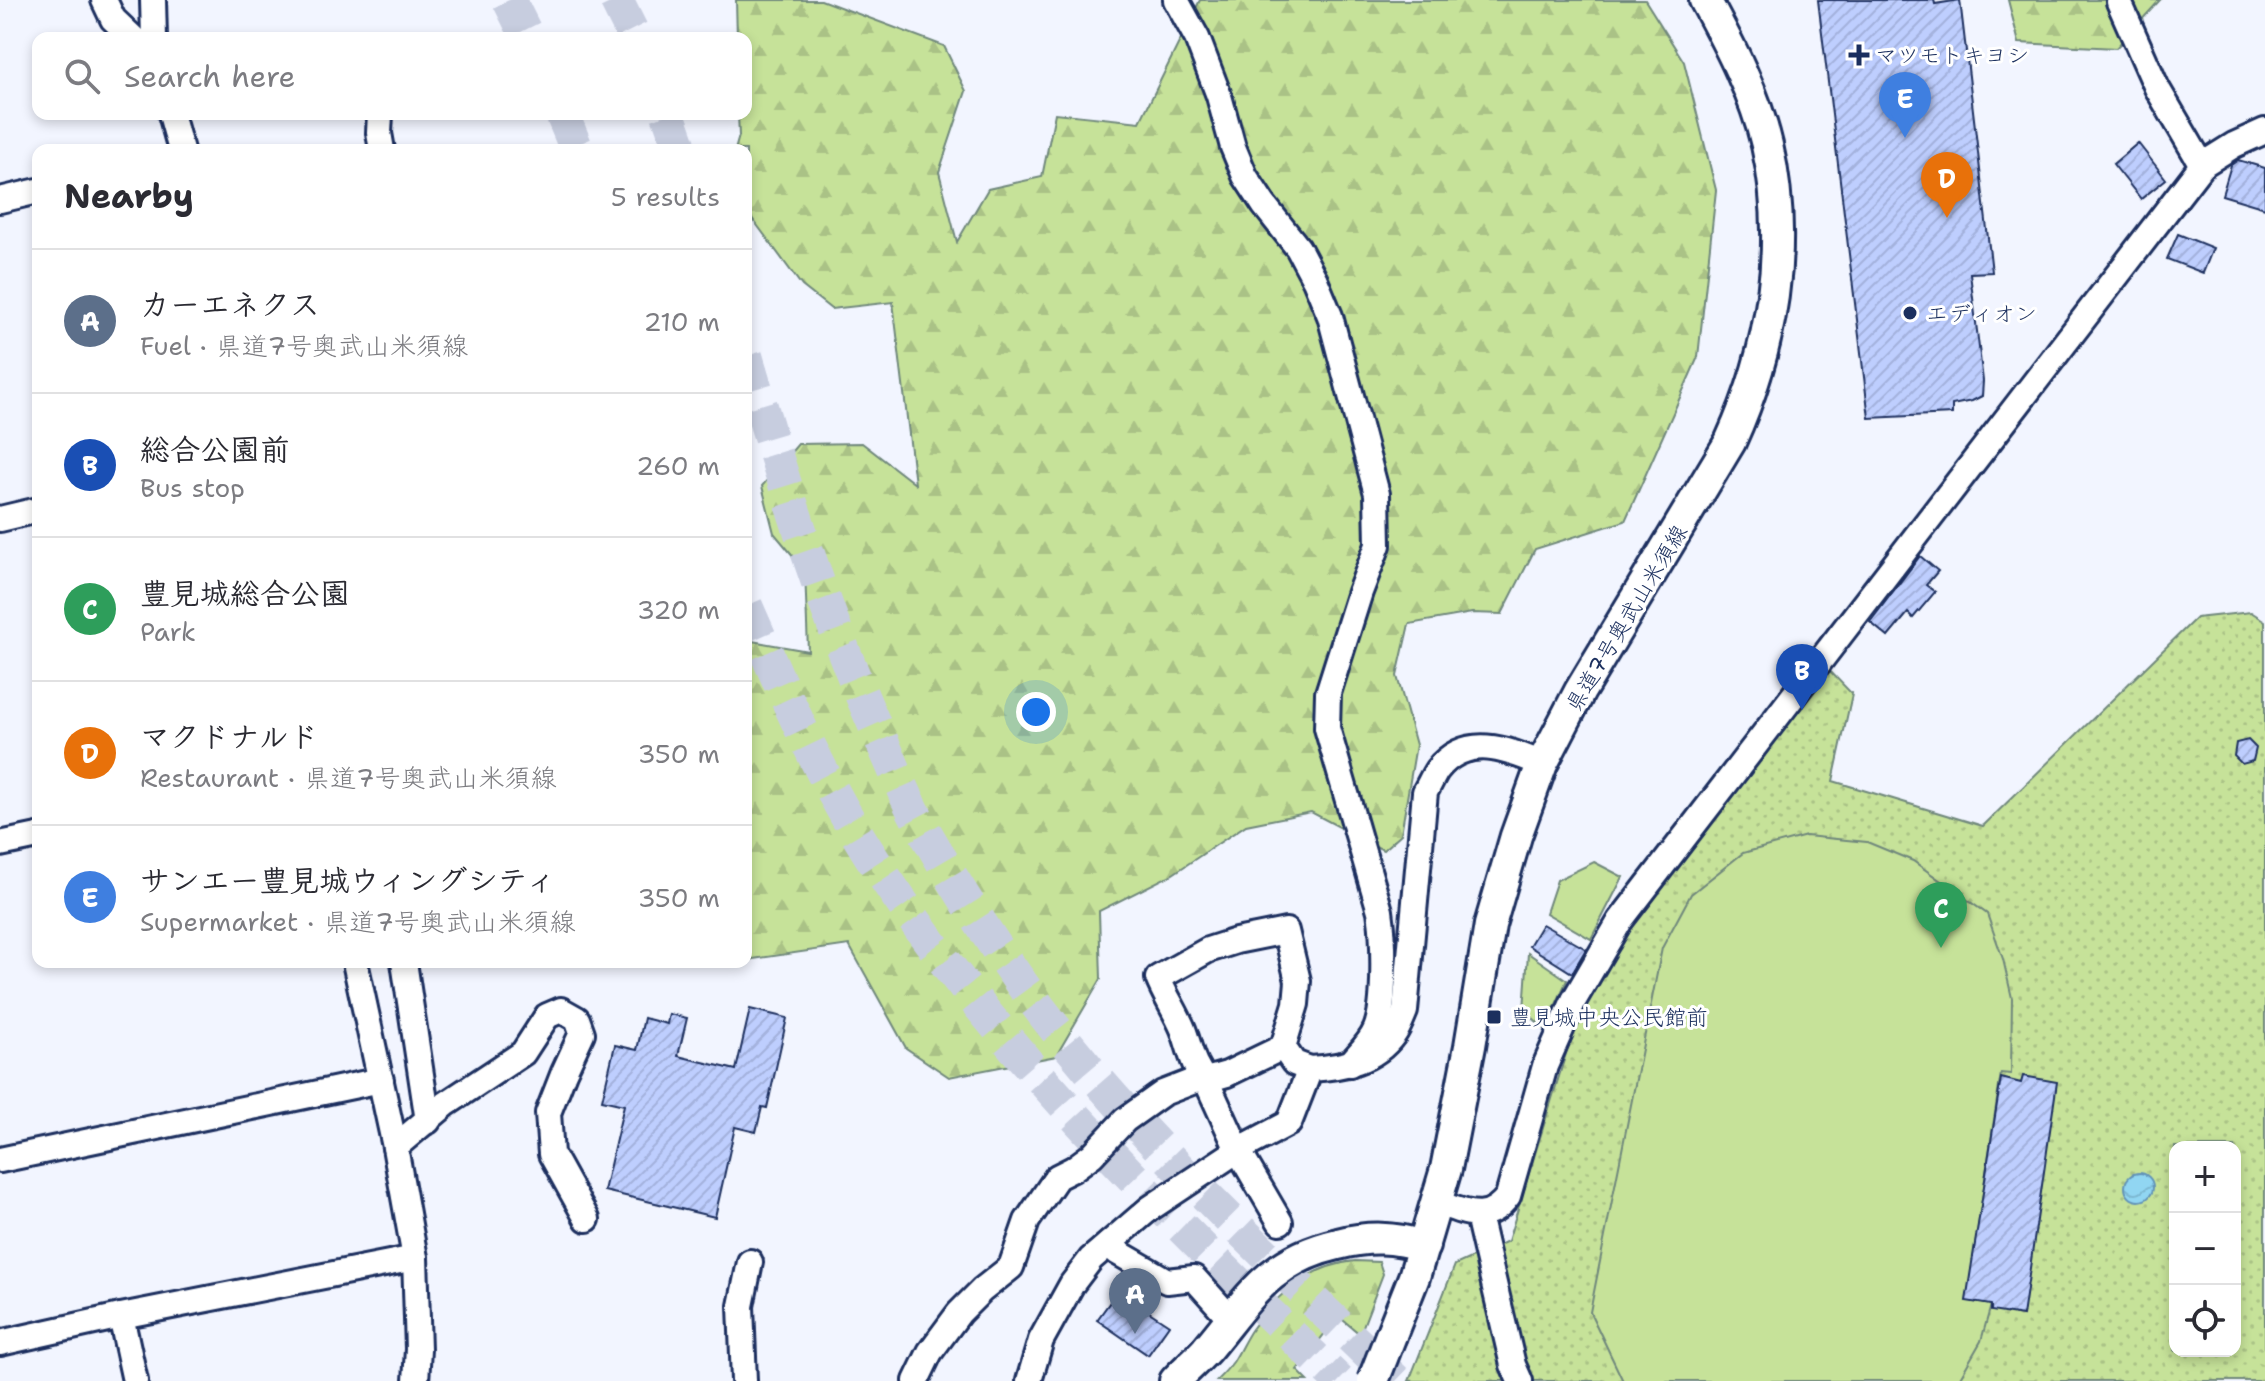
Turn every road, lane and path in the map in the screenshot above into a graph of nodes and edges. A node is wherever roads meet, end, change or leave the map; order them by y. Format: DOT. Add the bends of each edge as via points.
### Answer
graph roads {
  1 [pos="104,0"];
  2 [pos="153,0"];
  3 [pos="1176,0"];
  4 [pos="1705,0"];
  5 [pos="2119,2"];
  6 [pos="127,32"];
  7 [pos="154,32"];
  8 [pos="173,120"];
  9 [pos="380,120"];
  10 [pos="2265,131"];
  11 [pos="179,144"];
  12 [pos="381,144"];
  13 [pos="2202,165"];
  14 [pos="32,192"];
  15 [pos="0,200"];
  16 [pos="32,511"];
  17 [pos="0,519"];
  18 [pos="1542,764"];
  19 [pos="32,837"];
  20 [pos="0,844"];
  21 [pos="356,968"];
  22 [pos="405,968"];
  23 [pos="1283,1047"];
  24 [pos="1350,1064"];
  25 [pos="1310,1069"];
  26 [pos="381,1080"];
  27 [pos="1206,1080"];
  28 [pos="428,1121"];
  29 [pos="395,1147"];
  30 [pos="1238,1150"];
  31 [pos="0,1160"];
  32 [pos="1437,1203"];
  33 [pos="1478,1215"];
  34 [pos="587,1219"];
  35 [pos="1280,1222"];
  36 [pos="1109,1244"];
  37 [pos="1424,1246"];
  38 [pos="415,1258"];
  39 [pos="750,1262"];
  40 [pos="121,1316"];
  41 [pos="1230,1318"];
  42 [pos="0,1343"];
  43 [pos="135,1381"];
  44 [pos="416,1381"];
  45 [pos="744,1381"];
  46 [pos="916,1381"];
  47 [pos="1029,1381"];
  48 [pos="1175,1381"];
  49 [pos="1373,1381"];
  50 [pos="1520,1381"];
  1 -- 6 [label="street"];
  2 -- 7 [label="street"];
  3 -- 24 [label="street" via="1219,96 1245,176 1298,248 1330,316 1377,494 1378,545 1328,693 1327,728 1383,932 1381,1011 1376,1030"];
  4 -- 18 [label="main road, 県道7号奥武山米須線" via="1737,62 1767,145 1776,262 1767,337 1730,442"];
  5 -- 13 [label="street" via="2157,88"];
  8 -- 11 [label="street"];
  9 -- 12 [label="street"];
  10 -- 13 [label="street"];
  13 -- 33 [label="street" via="1620,921 1574,1000 1545,1066 1508,1196 1495,1211"];
  14 -- 15 [label="street"];
  16 -- 17 [label="street"];
  18 -- 24 [label="street" via="1483,746 1459,751 1438,769 1425,792 1405,1011 1394,1035 1368,1058"];
  18 -- 32 [label="main road, 県道7号奥武山米須線" via="1490,925"];
  19 -- 20 [label="street"];
  21 -- 26 [label="street"];
  22 -- 28 [label="street"];
  23 -- 25 [label="street" via="1294,1063"];
  23 -- 27 [label="street"];
  23 -- 27 [label="street" via="1298,981 1286,931 1208,950 1158,978 1197,1071"];
  24 -- 25 [label="street"];
  25 -- 30 [label="street" via="1289,1123"];
  26 -- 29 [label="street"];
  26 -- 31 [label="street"];
  27 -- 30 [label="street"];
  27 -- 46 [label="street" via="1163,1093 1125,1120 1092,1155 1057,1177 1027,1221 1011,1267 959,1313"];
  28 -- 29 [label="street"];
  28 -- 34 [label="street" via="523,1053 547,1016 561,1010 577,1019 582,1033 548,1113 551,1154"];
  29 -- 38 [label="street"];
  30 -- 35 [label="street"];
  30 -- 36 [label="street" via="1149,1209"];
  32 -- 33 [label="street"];
  32 -- 37 [label="main road, 県道7号奥武山米須線"];
  33 -- 50 [label="street"];
  36 -- 41 [label="street" via="1167,1281 1194,1278"];
  36 -- 47 [label="street" via="1072,1284 1041,1340"];
  37 -- 41 [label="main road" via="1374,1237 1317,1249 1275,1271"];
  37 -- 49 [label="main road, 県道7号奥武山米須線, bridge"];
  38 -- 40 [label="street"];
  38 -- 44 [label="street"];
  39 -- 45 [label="street" via="741,1306"];
  40 -- 42 [label="street"];
  40 -- 43 [label="street"];
  41 -- 48 [label="main road"];
}
